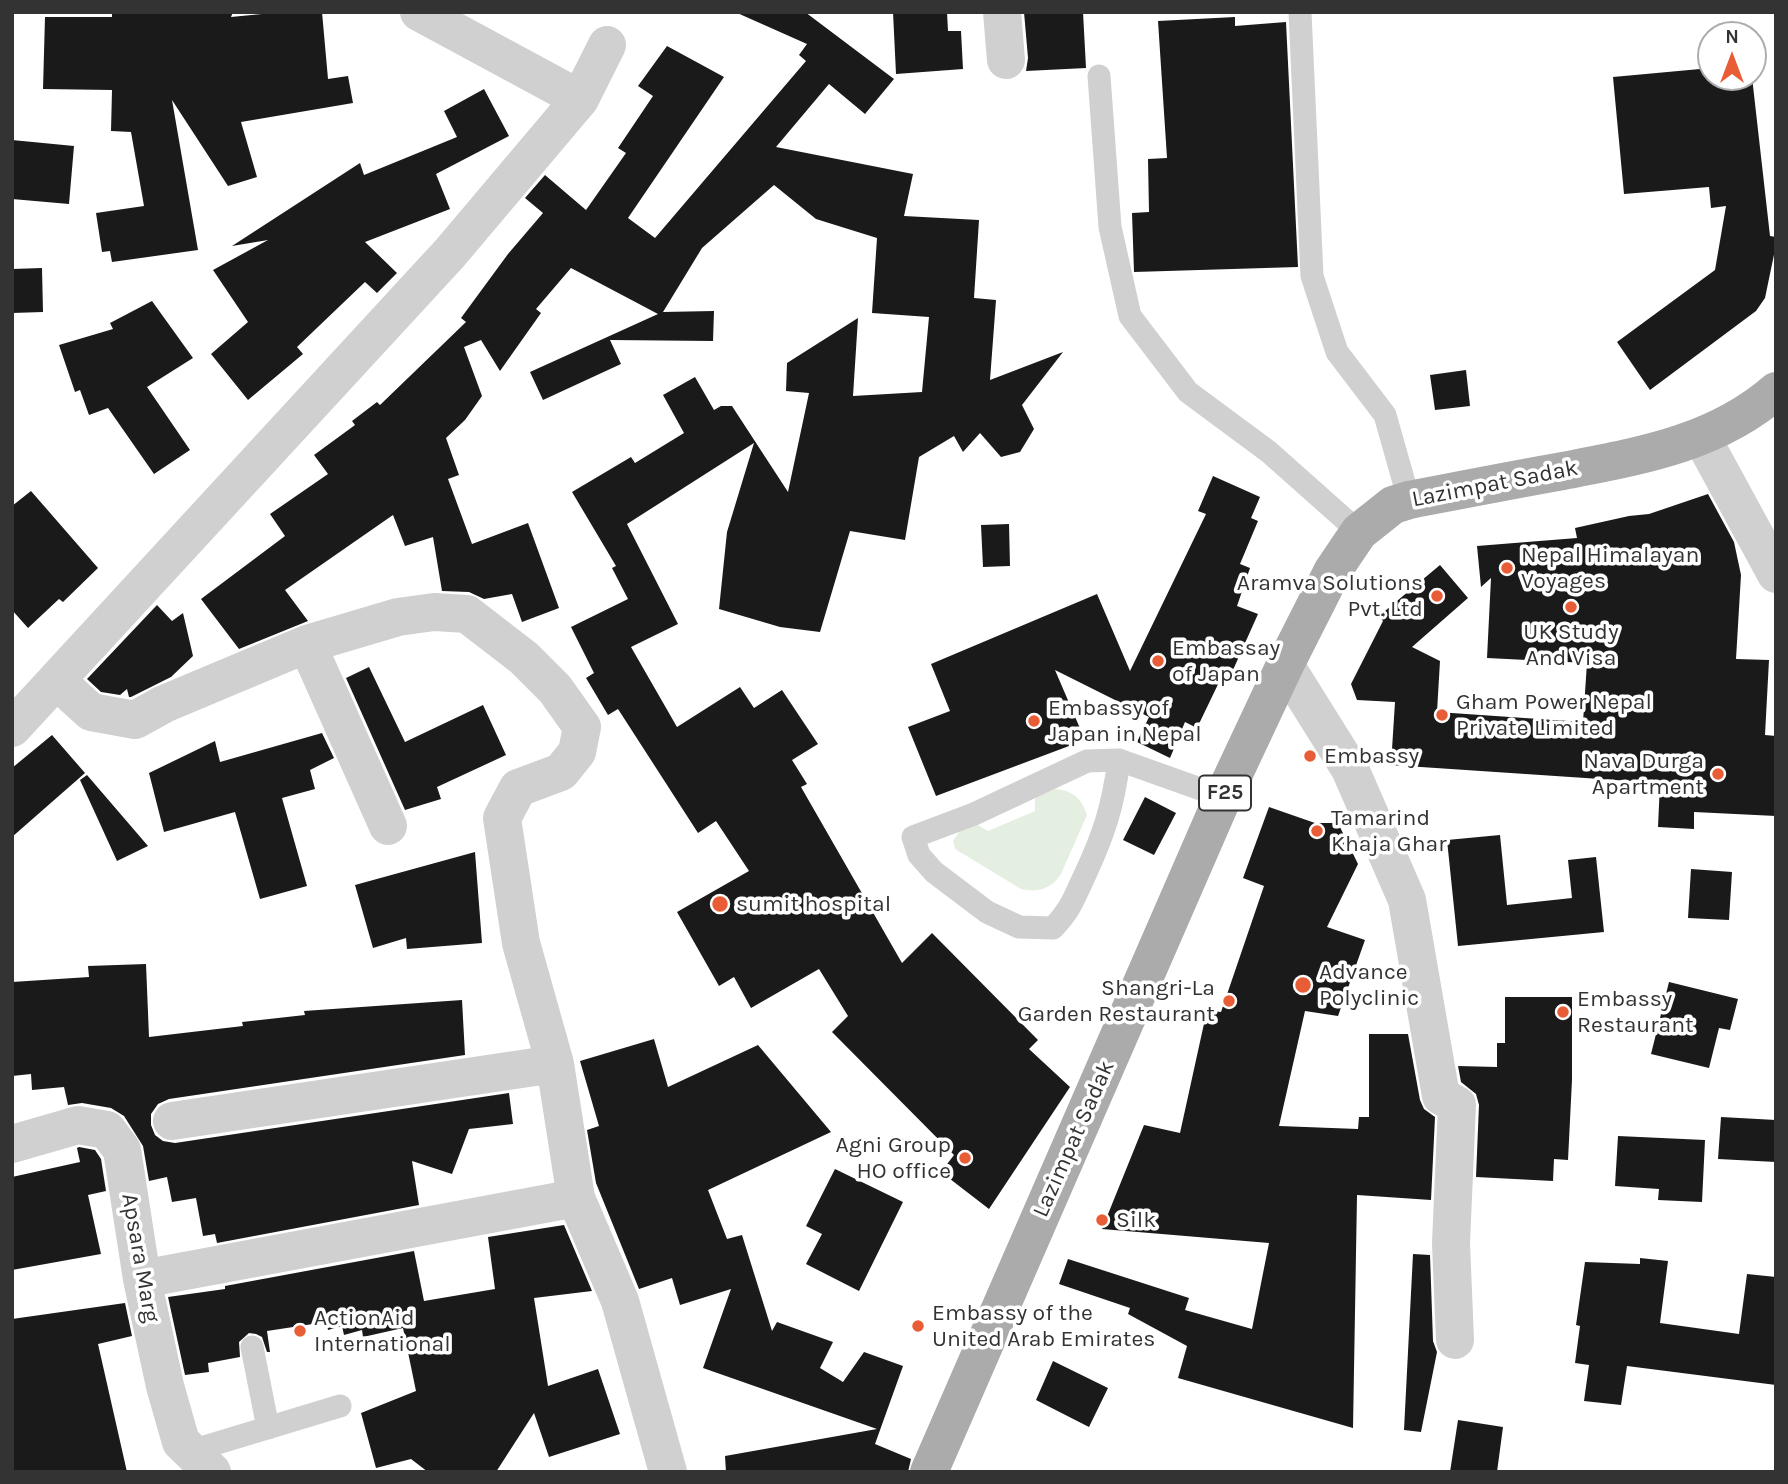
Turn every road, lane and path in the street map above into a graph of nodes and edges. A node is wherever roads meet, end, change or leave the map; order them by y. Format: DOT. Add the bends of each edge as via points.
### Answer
graph roads {
  1 [pos="419,12"];
  2 [pos="1002,12"];
  3 [pos="1300,12"];
  4 [pos="607,44"];
  5 [pos="1006,60"];
  6 [pos="1099,76"];
  7 [pos="580,99"];
  8 [pos="1776,391"];
  9 [pos="1702,438"];
  10 [pos="1409,500"];
  11 [pos="1359,532"];
  12 [pos="1776,574"];
  13 [pos="307,644"];
  14 [pos="1285,665"];
  15 [pos="57,681"];
  16 [pos="12,728"];
  17 [pos="1119,760"];
  18 [pos="1223,797"];
  19 [pos="388,826"];
  20 [pos="555,1064"];
  21 [pos="172,1121"];
  22 [pos="12,1144"];
  23 [pos="576,1198"];
  24 [pos="142,1279"];
  25 [pos="1455,1340"];
  26 [pos="251,1347"];
  27 [pos="340,1406"];
  28 [pos="268,1428"];
  29 [pos="202,1461"];
  30 [pos="668,1472"];
  31 [pos="929,1472"];
  1 -- 7 [label="street"];
  2 -- 5 [label="street"];
  3 -- 10 [label="lane" via="1312,276 1336,352 1385,415"];
  4 -- 7 [label="street"];
  6 -- 11 [label="lane" via="1110,227 1130,316 1188,392 1269,452"];
  7 -- 15 [label="street" via="450,253"];
  8 -- 9 [label="main road, Lazimpat Sadak / F25" via="1756,409"];
  9 -- 10 [label="main road, Lazimpat Sadak / F25" via="1650,454"];
  9 -- 12 [label="street"];
  10 -- 11 [label="main road, Lazimpat Sadak / F25" via="1393,505"];
  11 -- 14 [label="main road, Lazimpat Sadak / F25" via="1332,572"];
  13 -- 15 [label="street" via="135,720 91,712"];
  13 -- 19 [label="street"];
  13 -- 20 [label="street" via="398,617 467,614 524,657 582,727 577,752 561,772 518,788 502,818 520,943"];
  14 -- 18 [label="main road, Lazimpat Sadak / F25"];
  14 -- 25 [label="street" via="1350,769 1407,900 1441,1096 1457,1105 1451,1243"];
  15 -- 16 [label="street"];
  17 -- 17 [label="lane" via="1107,826 1070,909 1053,928 1019,927 987,912 919,855 913,836 974,814 1087,761"];
  17 -- 18 [label="lane"];
  18 -- 31 [label="main road, Lazimpat Sadak / F25"];
  20 -- 21 [label="street"];
  20 -- 23 [label="street"];
  22 -- 24 [label="street, Apsara Marg" via="78,1125 107,1130 122,1150"];
  23 -- 24 [label="street"];
  23 -- 30 [label="street" via="620,1301"];
  24 -- 29 [label="street, Apsara Marg" via="181,1442"];
  26 -- 28 [label="lane"];
  27 -- 28 [label="lane"];
  28 -- 29 [label="lane"];
}
